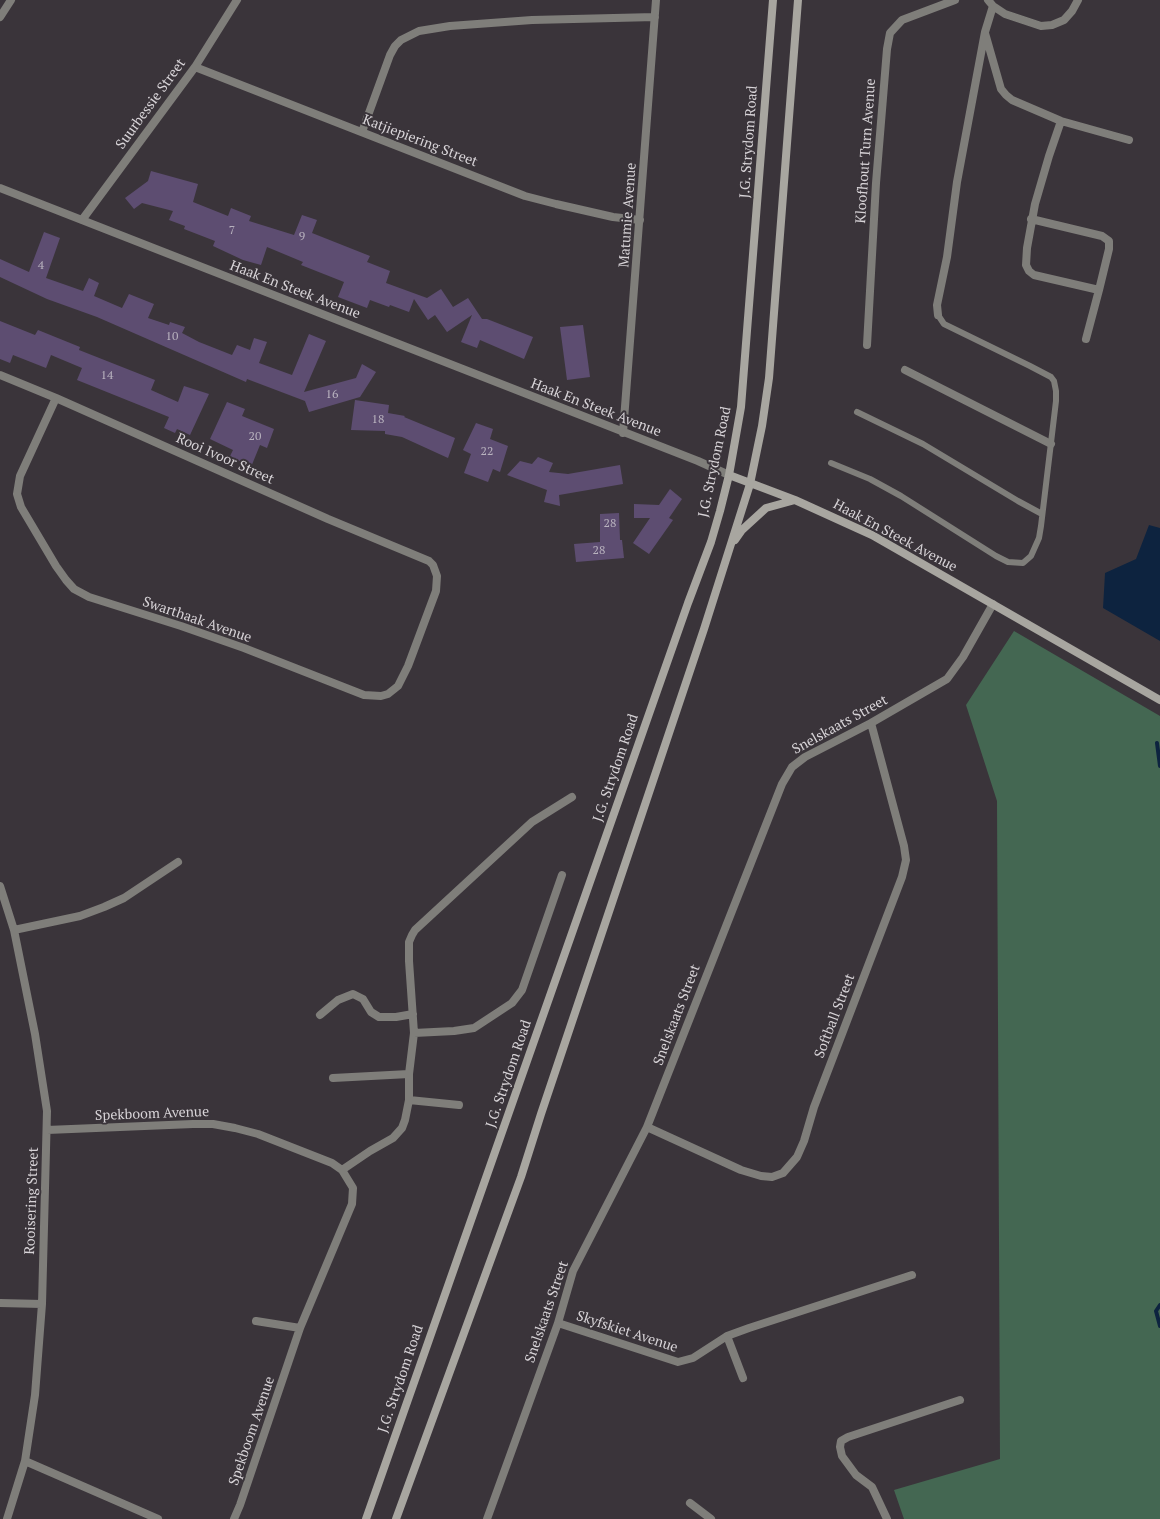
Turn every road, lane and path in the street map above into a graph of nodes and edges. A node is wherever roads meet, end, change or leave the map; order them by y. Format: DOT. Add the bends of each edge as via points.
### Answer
graph roads {
  1 [pos="11,0"];
  2 [pos="237,0"];
  3 [pos="656,0"];
  4 [pos="773,0"];
  5 [pos="798,0"];
  6 [pos="955,0"];
  7 [pos="1078,0"];
  8 [pos="990,3"];
  9 [pos="0,17"];
  10 [pos="655,17"];
  11 [pos="985,32"];
  12 [pos="195,67"];
  13 [pos="1061,121"];
  14 [pos="362,132"];
  15 [pos="1129,140"];
  16 [pos="0,188"];
  17 [pos="1031,219"];
  18 [pos="82,220"];
  19 [pos="640,220"];
  20 [pos="1099,290"];
  21 [pos="938,315"];
  22 [pos="1086,339"];
  23 [pos="867,345"];
  24 [pos="905,370"];
  25 [pos="0,375"];
  26 [pos="56,398"];
  27 [pos="857,412"];
  28 [pos="623,433"];
  29 [pos="1051,444"];
  30 [pos="831,463"];
  31 [pos="729,475"];
  32 [pos="750,484"];
  33 [pos="795,500"];
  34 [pos="1042,514"];
  35 [pos="730,547"];
  36 [pos="436,570"];
  37 [pos="993,604"];
  38 [pos="1160,700"];
  39 [pos="871,723"];
  40 [pos="572,798"];
  41 [pos="178,862"];
  42 [pos="562,875"];
  43 [pos="0,886"];
  44 [pos="14,930"];
  45 [pos="413,1014"];
  46 [pos="320,1015"];
  47 [pos="414,1033"];
  48 [pos="409,1074"];
  49 [pos="333,1078"];
  50 [pos="409,1100"];
  51 [pos="460,1105"];
  52 [pos="647,1127"];
  53 [pos="47,1130"];
  54 [pos="342,1170"];
  55 [pos="912,1275"];
  56 [pos="0,1304"];
  57 [pos="42,1304"];
  58 [pos="256,1321"];
  59 [pos="558,1323"];
  60 [pos="300,1328"];
  61 [pos="728,1336"];
  62 [pos="743,1378"];
  63 [pos="960,1400"];
  64 [pos="25,1461"];
  65 [pos="690,1503"];
  66 [pos="7,1519"];
  67 [pos="158,1519"];
  68 [pos="234,1519"];
  69 [pos="366,1519"];
  70 [pos="396,1519"];
  71 [pos="487,1519"];
  72 [pos="712,1519"];
  73 [pos="887,1519"];
  1 -- 9 [label="street"];
  2 -- 12 [label="street, Suurbessie Street"];
  3 -- 10 [label="street, Matumie Avenue"];
  4 -- 31 [label="street, J.G. Strydom Road" via="741,406"];
  5 -- 32 [label="street" via="769,378"];
  6 -- 23 [label="street, Kloofhout Turn Avenue" via="902,20 890,32 876,183"];
  7 -- 8 [label="street" via="1064,20 1041,26 1011,16"];
  8 -- 11 [label="street"];
  10 -- 14 [label="street" via="532,20 419,30 401,40 390,56"];
  10 -- 19 [label="street, Matumie Avenue"];
  11 -- 13 [label="street" via="1001,89 1006,95"];
  11 -- 21 [label="street" via="957,182 947,257 937,305"];
  12 -- 14 [label="street, Katjiepiering Street"];
  12 -- 18 [label="street, Suurbessie Street"];
  13 -- 15 [label="street"];
  13 -- 17 [label="street"];
  14 -- 19 [label="street, Katjiepiering Street" via="538,200 613,217"];
  16 -- 18 [label="street, Haak En Steek Avenue"];
  17 -- 20 [label="street" via="1025,258 1029,271 1034,275"];
  17 -- 20 [label="street" via="1102,236 1110,241"];
  18 -- 28 [label="street, Haak En Steek Avenue"];
  19 -- 28 [label="street, Matumie Avenue"];
  20 -- 22 [label="street"];
  21 -- 29 [label="lane" via="944,324 1051,377 1056,391"];
  24 -- 29 [label="street"];
  25 -- 26 [label="street, Rooi Ivoor Street"];
  26 -- 36 [label="street, Rooi Ivoor Street" via="429,561"];
  26 -- 36 [label="street, Swarthaak Avenue" via="20,476 17,494 21,507 66,580 74,589 89,597 244,648 364,695 381,696 398,686 402,679 433,602 437,583"];
  27 -- 34 [label="lane" via="923,444"];
  28 -- 31 [label="street, Haak En Steek Avenue"];
  29 -- 34 [label="lane"];
  30 -- 34 [label="lane" via="870,479 901,496 1008,562 1023,563 1031,556 1039,538"];
  31 -- 32 [label="street, Haak En Steek Avenue"];
  31 -- 69 [label="street, J.G. Strydom Road" via="710,542"];
  32 -- 33 [label="street, Haak En Steek Avenue"];
  32 -- 35 [label="street"];
  33 -- 35 [label="street" via="761,512 742,530"];
  33 -- 37 [label="street, Haak En Steek Avenue" via="872,535"];
  35 -- 70 [label="street" via="521,1177"];
  37 -- 38 [label="street, Haak En Steek Avenue"];
  37 -- 39 [label="street, Snelskaats Street" via="963,657 947,679"];
  39 -- 52 [label="street, Snelskaats Street" via="805,757 792,767 782,784"];
  39 -- 52 [label="street, Softball Street" via="906,860 797,1157 783,1173 772,1177 761,1176 741,1170"];
  40 -- 45 [label="street" via="532,822 415,930 409,942"];
  41 -- 44 [label="street" via="124,898 104,907 80,916"];
  42 -- 47 [label="street" via="522,990 512,1003 474,1028"];
  43 -- 44 [label="street, Rooisering Street"];
  44 -- 53 [label="street, Rooisering Street" via="43,1079"];
  45 -- 46 [label="street" via="379,1017 371,1012 363,999 353,994 338,1000"];
  45 -- 47 [label="street"];
  47 -- 48 [label="street"];
  48 -- 49 [label="street"];
  48 -- 50 [label="street"];
  50 -- 51 [label="street"];
  50 -- 54 [label="street" via="406,1120 394,1138"];
  52 -- 59 [label="street, Snelskaats Street" via="573,1271"];
  53 -- 54 [label="street, Spekboom Avenue" via="213,1124 258,1134 332,1163"];
  53 -- 57 [label="street, Rooisering Street"];
  54 -- 60 [label="street, Spekboom Avenue" via="353,1188 352,1204"];
  55 -- 61 [label="street"];
  56 -- 57 [label="street"];
  57 -- 64 [label="street, Rooisering Street" via="35,1395"];
  58 -- 60 [label="street"];
  59 -- 61 [label="street, Skyfskiet Avenue" via="678,1362 688,1360"];
  59 -- 71 [label="street, Snelskaats Street"];
  60 -- 68 [label="street, Spekboom Avenue"];
  61 -- 62 [label="street"];
  63 -- 73 [label="street" via="841,1441 842,1456 856,1476 872,1487"];
  64 -- 66 [label="street, Rooisering Street"];
  64 -- 67 [label="street"];
  65 -- 72 [label="street"];
}
